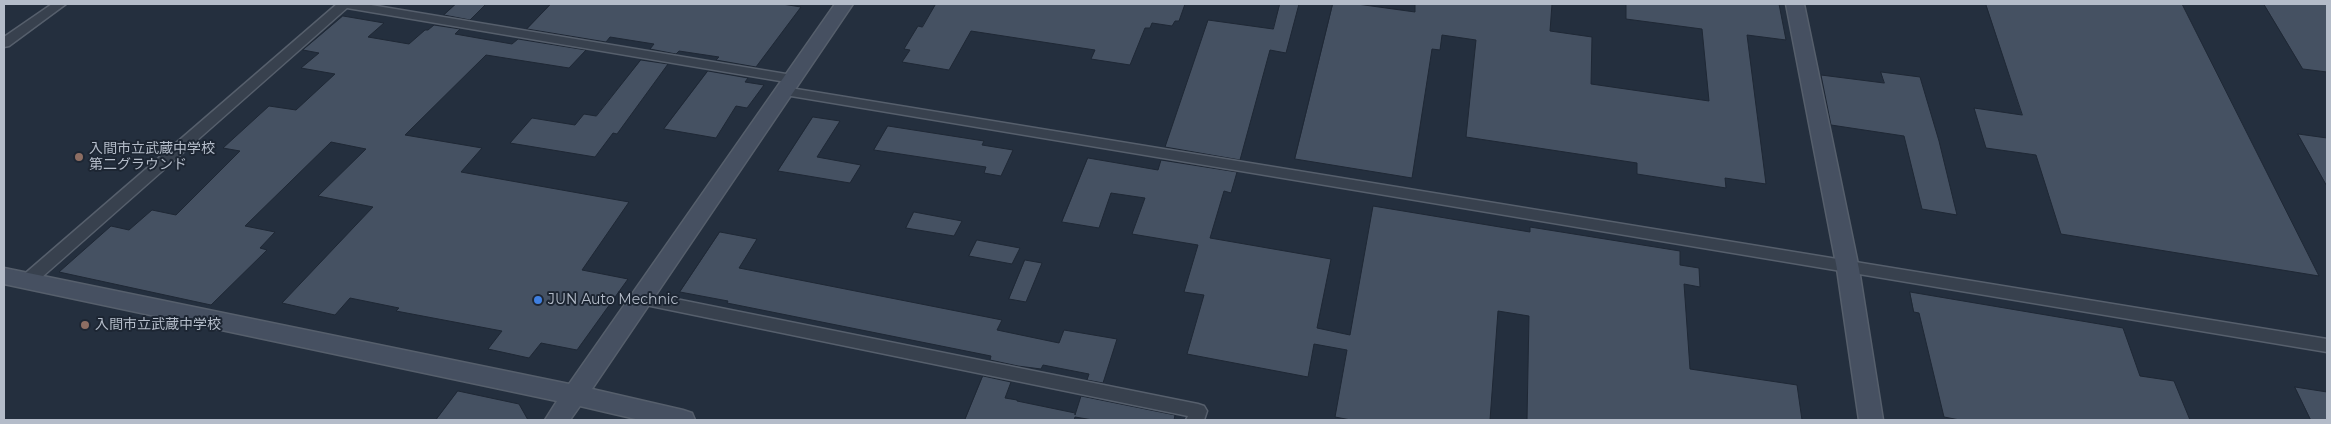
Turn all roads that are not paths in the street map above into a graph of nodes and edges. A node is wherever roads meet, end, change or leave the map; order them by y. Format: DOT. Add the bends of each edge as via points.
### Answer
graph roads {
  1 [pos="60,4"];
  2 [pos="344,4"];
  3 [pos="844,4"];
  4 [pos="1796,4"];
  5 [pos="4,43"];
  6 [pos="788,85"];
  7 [pos="1848,269"];
  8 [pos="4,276"];
  9 [pos="27,281"];
  10 [pos="642,298"];
  11 [pos="2327,346"];
  12 [pos="575,395"];
  13 [pos="557,420"];
  14 [pos="683,420"];
  15 [pos="1195,420"];
  16 [pos="1871,420"];
  1 -- 5 [label="street"];
  2 -- 6 [label="street"];
  2 -- 9 [label="street"];
  3 -- 6 [label="street"];
  4 -- 7 [label="street"];
  6 -- 7 [label="street"];
  6 -- 10 [label="street"];
  7 -- 11 [label="street"];
  7 -- 16 [label="street"];
  8 -- 9 [label="street"];
  9 -- 12 [label="street"];
  10 -- 12 [label="street"];
  10 -- 15 [label="street" via="1198,411"];
  12 -- 13 [label="street"];
  12 -- 14 [label="street"];
}
